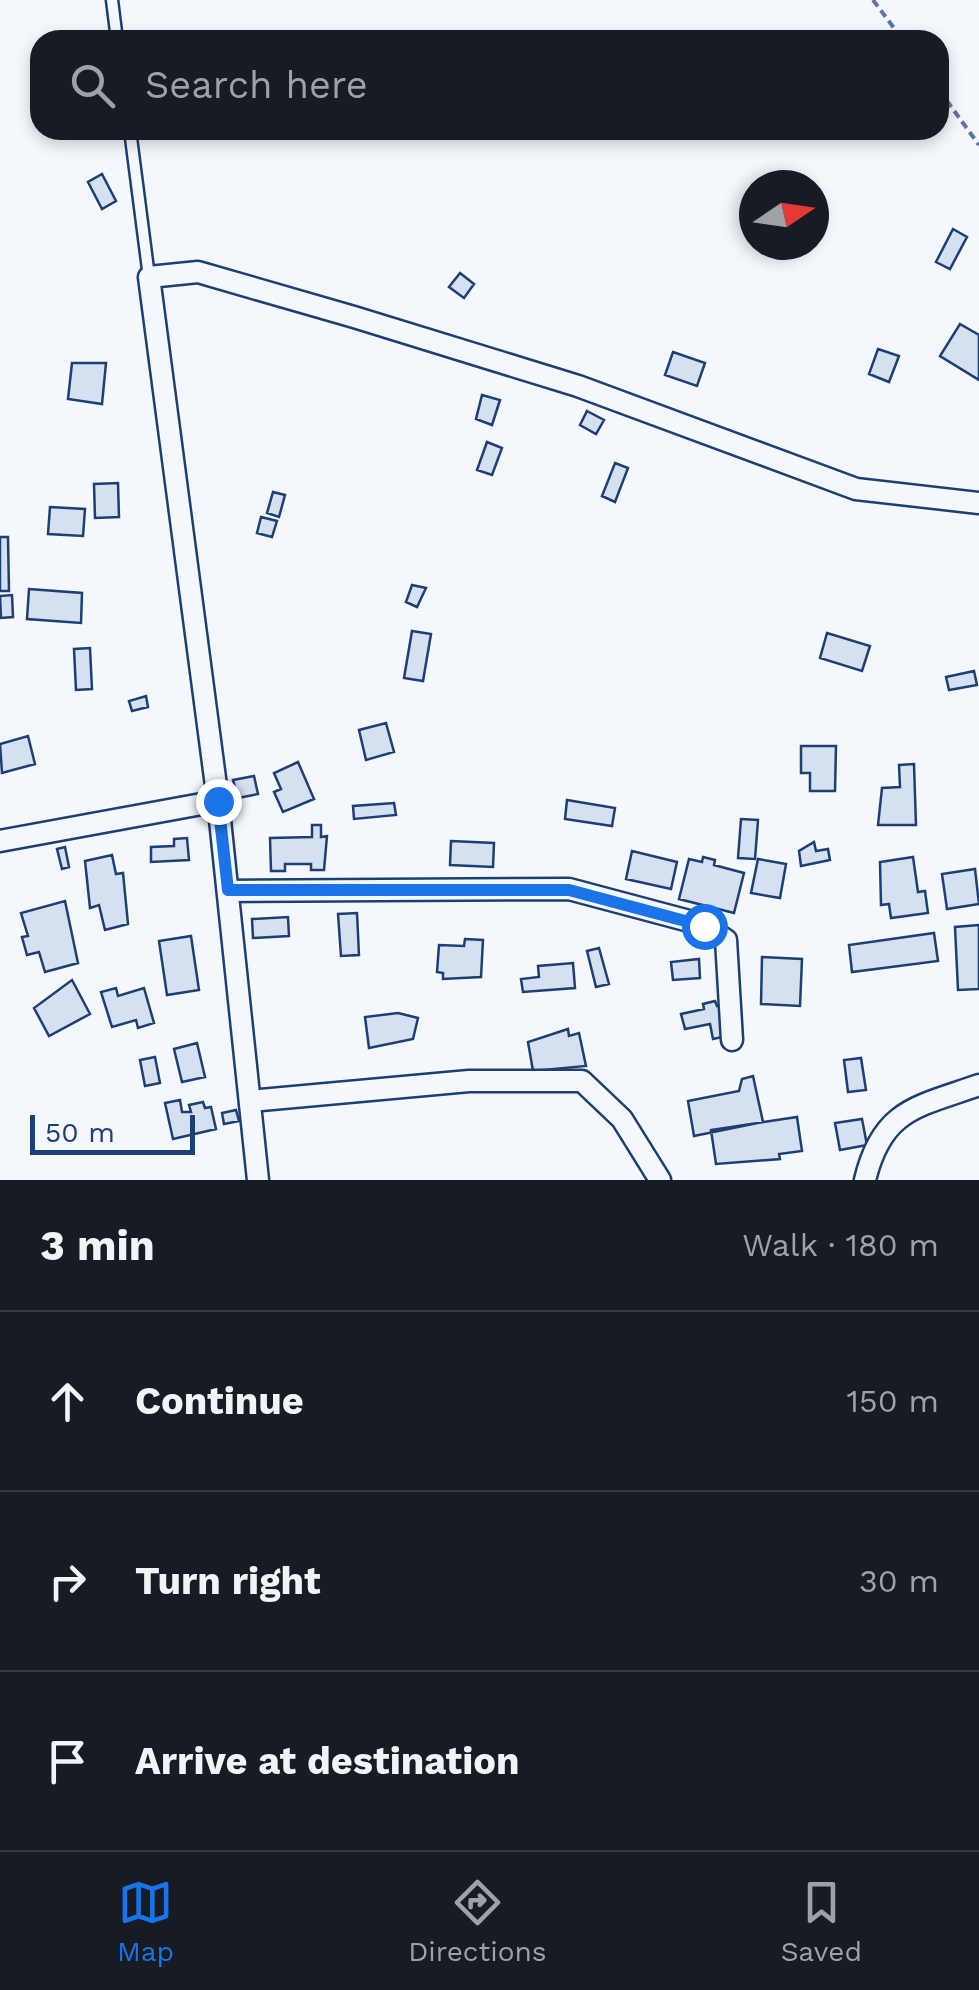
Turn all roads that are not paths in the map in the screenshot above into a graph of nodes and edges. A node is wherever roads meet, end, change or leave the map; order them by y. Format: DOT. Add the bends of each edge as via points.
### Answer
graph roads {
  1 [pos="112,0"];
  2 [pos="116,30"];
  3 [pos="131,140"];
  4 [pos="149,277"];
  5 [pos="979,504"];
  6 [pos="218,801"];
  7 [pos="0,841"];
  8 [pos="228,890"];
  9 [pos="732,1040"];
  10 [pos="979,1085"];
  11 [pos="250,1101"];
  12 [pos="258,1180"];
  13 [pos="660,1180"];
  14 [pos="865,1180"];
  1 -- 2 [label="lane"];
  3 -- 4 [label="lane"];
  4 -- 5 [label="street" via="198,272 578,386 856,488"];
  4 -- 6 [label="street"];
  6 -- 7 [label="street"];
  6 -- 8 [label="street"];
  8 -- 9 [label="street" via="569,890 676,917 726,940"];
  8 -- 11 [label="street"];
  10 -- 14 [label="street" via="892,1122 874,1144"];
  11 -- 12 [label="street"];
  11 -- 13 [label="street" via="469,1081 582,1081 622,1119"];
}
